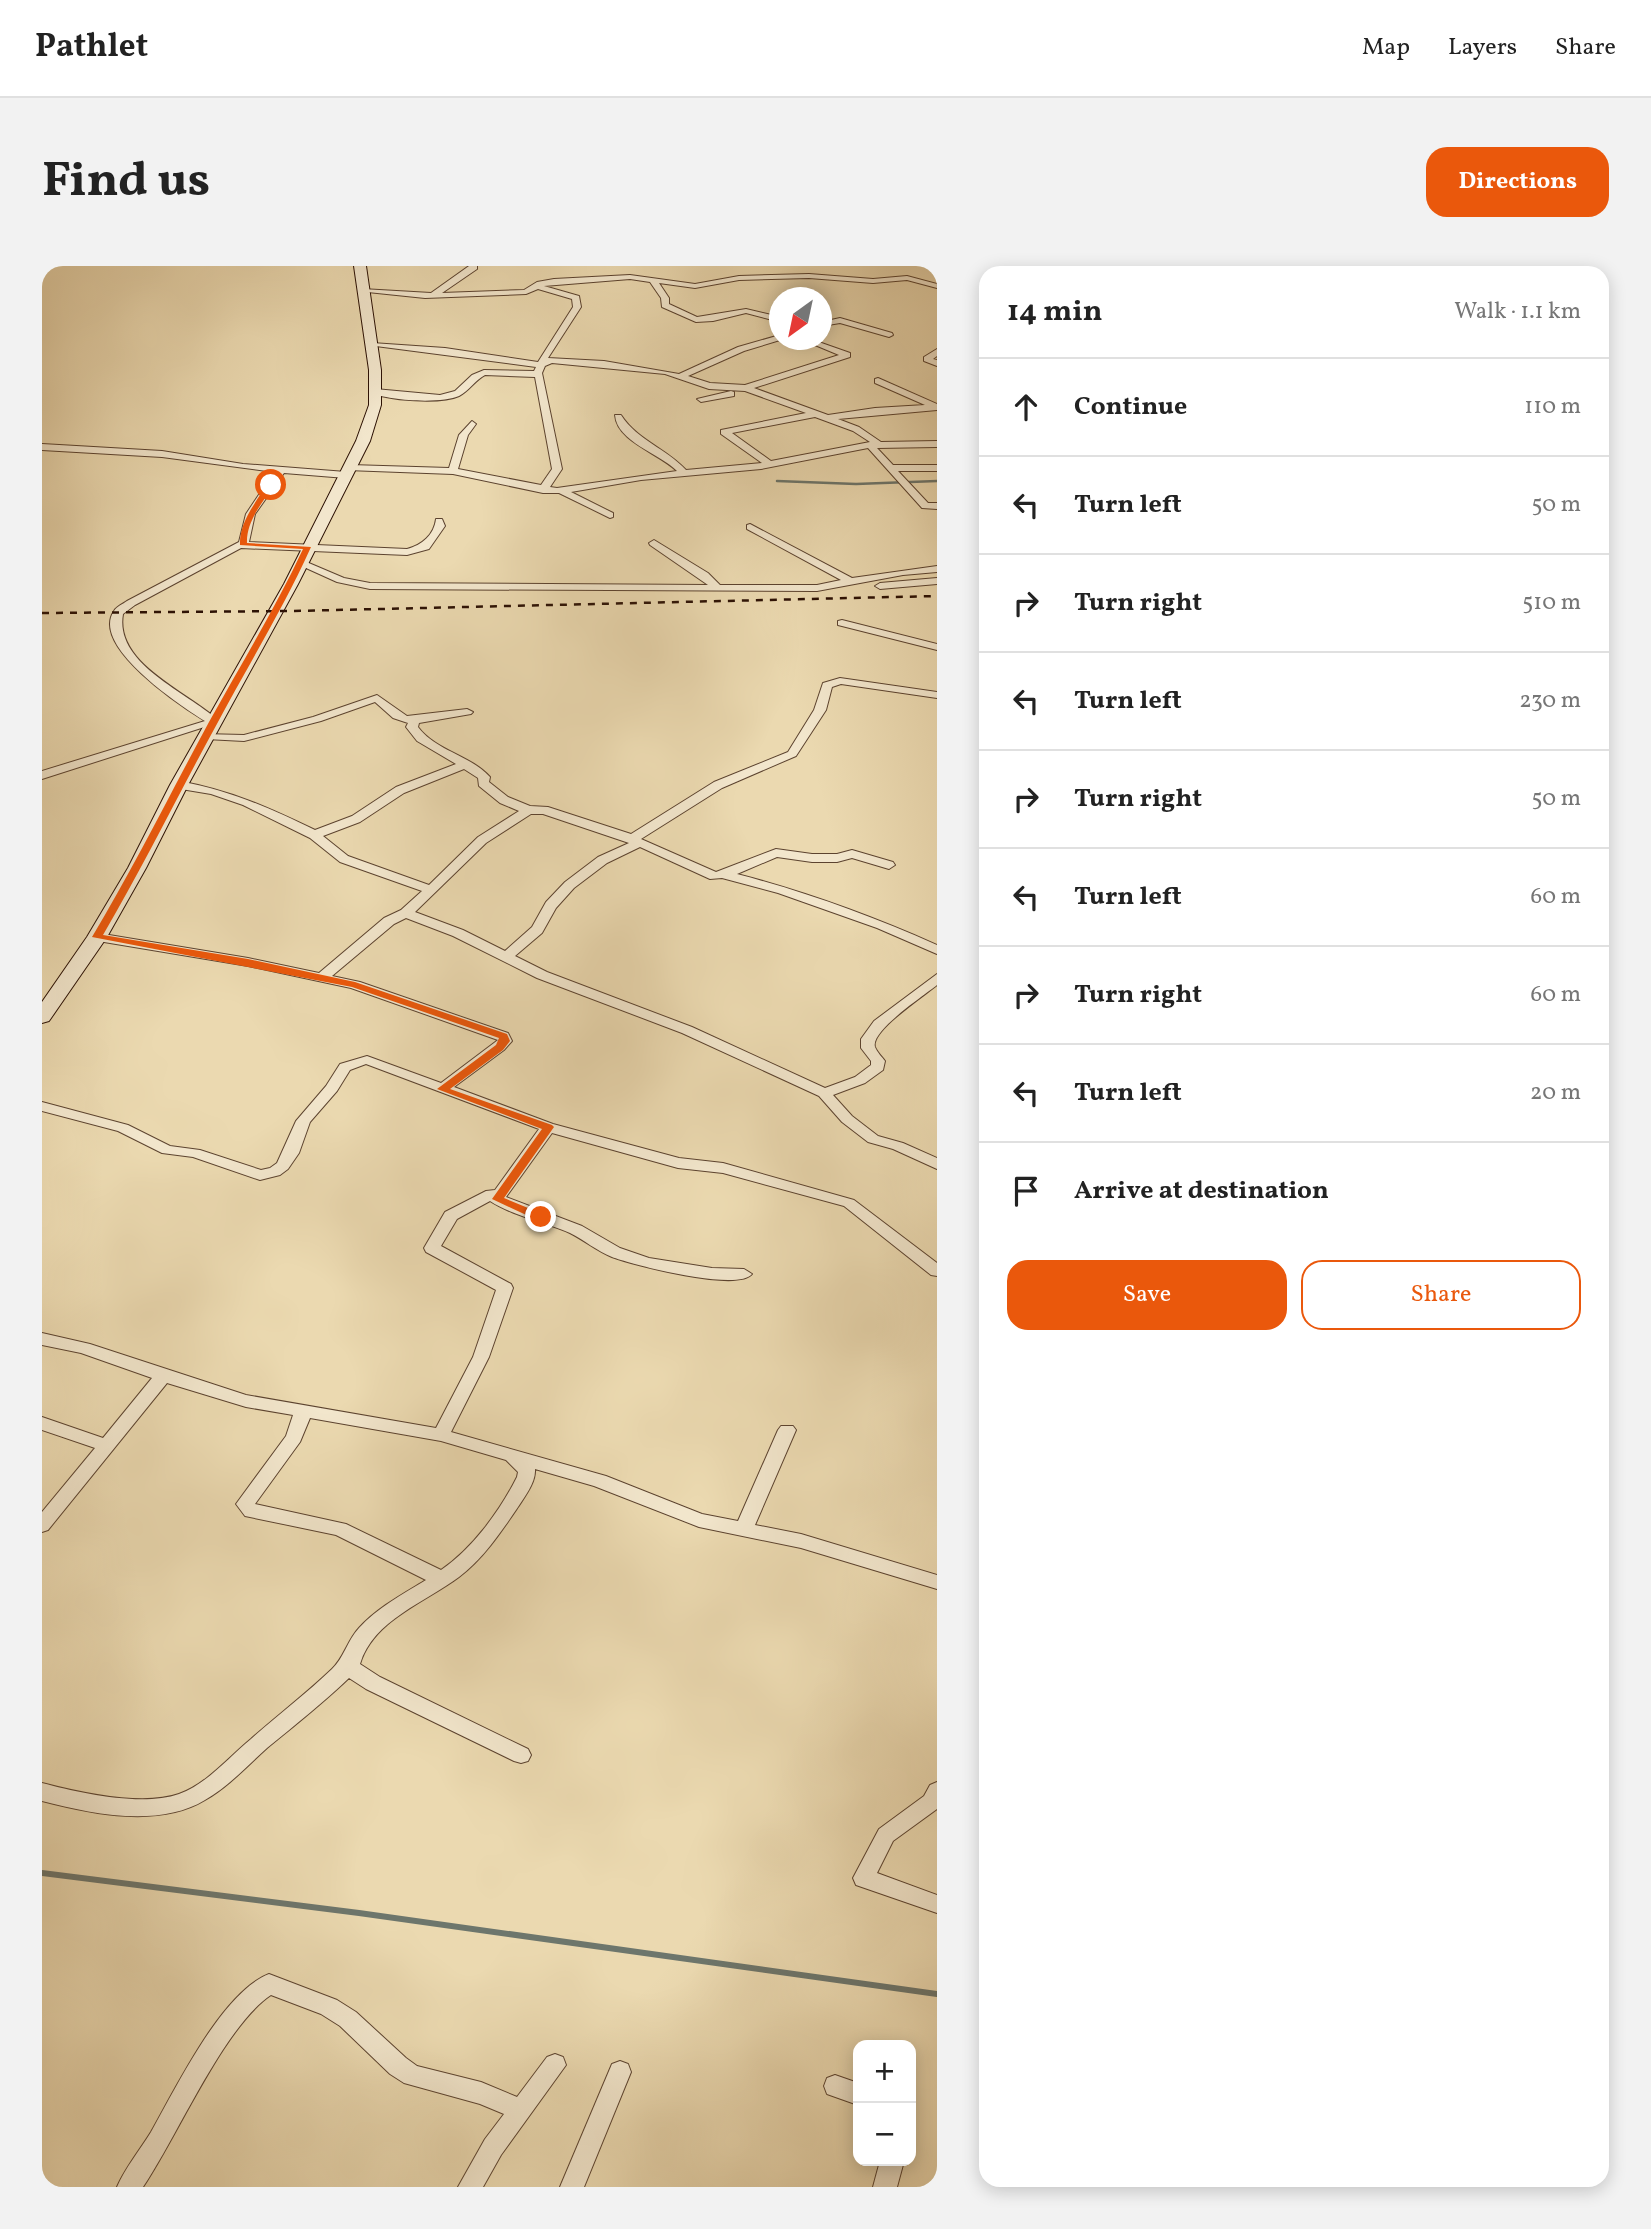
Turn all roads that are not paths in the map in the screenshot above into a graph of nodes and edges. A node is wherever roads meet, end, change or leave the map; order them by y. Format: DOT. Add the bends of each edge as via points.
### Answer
graph roads {
  1 [pos="360,266"];
  2 [pos="473,266"];
  3 [pos="916,269"];
  4 [pos="652,279"];
  5 [pos="917,279"];
  6 [pos="537,286"];
  7 [pos="935,286"];
  8 [pos="362,291"];
  9 [pos="526,292"];
  10 [pos="560,293"];
  11 [pos="433,295"];
  12 [pos="769,317"];
  13 [pos="832,322"];
  14 [pos="888,335"];
  15 [pos="769,340"];
  16 [pos="372,345"];
  17 [pos="832,349"];
  18 [pos="937,352"];
  19 [pos="937,363"];
  20 [pos="539,369"];
  21 [pos="681,376"];
  22 [pos="878,381"];
  23 [pos="746,389"];
  24 [pos="375,392"];
  25 [pos="937,396"];
  26 [pos="701,399"];
  27 [pos="925,399"];
  28 [pos="937,407"];
  29 [pos="822,416"];
  30 [pos="618,417"];
  31 [pos="472,424"];
  32 [pos="937,444"];
  33 [pos="874,445"];
  34 [pos="42,447"];
  35 [pos="769,464"];
  36 [pos="890,468"];
  37 [pos="937,468"];
  38 [pos="281,470"];
  39 [pos="453,471"];
  40 [pos="348,472"];
  41 [pos="685,474"];
  42 [pos="543,490"];
  43 [pos="562,491"];
  44 [pos="937,506"];
  45 [pos="610,515"];
  46 [pos="439,521"];
  47 [pos="750,527"];
  48 [pos="654,543"];
  49 [pos="244,545"];
  50 [pos="308,547"];
  51 [pos="300,563"];
  52 [pos="937,569"];
  53 [pos="937,581"];
  54 [pos="853,583"];
  55 [pos="817,588"];
  56 [pos="719,589"];
  57 [pos="842,623"];
  58 [pos="937,647"];
  59 [pos="937,695"];
  60 [pos="467,712"];
  61 [pos="414,721"];
  62 [pos="210,729"];
  63 [pos="466,764"];
  64 [pos="42,775"];
  65 [pos="180,785"];
  66 [pos="528,810"];
  67 [pos="314,835"];
  68 [pos="636,841"];
  69 [pos="889,864"];
  70 [pos="725,875"];
  71 [pos="432,890"];
  72 [pos="405,912"];
  73 [pos="97,937"];
  74 [pos="937,950"];
  75 [pos="505,958"];
  76 [pos="321,978"];
  77 [pos="937,978"];
  78 [pos="42,1017"];
  79 [pos="442,1089"];
  80 [pos="824,1093"];
  81 [pos="42,1107"];
  82 [pos="548,1127"];
  83 [pos="937,1164"];
  84 [pos="491,1194"];
  85 [pos="937,1270"];
  86 [pos="744,1274"];
  87 [pos="42,1339"];
  88 [pos="164,1374"];
  89 [pos="303,1412"];
  90 [pos="42,1423"];
  91 [pos="787,1430"];
  92 [pos="441,1435"];
  93 [pos="107,1446"];
  94 [pos="509,1454"];
  95 [pos="42,1525"];
  96 [pos="744,1528"];
  97 [pos="442,1579"];
  98 [pos="937,1582"];
  99 [pos="350,1664"];
  100 [pos="521,1755"];
  101 [pos="937,1791"];
  102 [pos="42,1792"];
  103 [pos="937,1904"];
  104 [pos="555,2065"];
  105 [pos="620,2072"];
  106 [pos="835,2086"];
  107 [pos="853,2092"];
  108 [pos="520,2109"];
  109 [pos="891,2166"];
  110 [pos="129,2187"];
  111 [pos="470,2187"];
  112 [pos="572,2187"];
  113 [pos="885,2187"];
  1 -- 8 [label="main road"];
  2 -- 11 [label="street"];
  3 -- 5 [label="street"];
  4 -- 5 [label="street" via="695,286 739,278"];
  4 -- 6 [label="street" via="577,278"];
  4 -- 12 [label="street" via="665,298 664,305 690,319 746,311"];
  5 -- 7 [label="street"];
  6 -- 9 [label="street"];
  6 -- 10 [label="street"];
  8 -- 11 [label="street"];
  8 -- 16 [label="main road"];
  9 -- 10 [label="street"];
  9 -- 11 [label="street"];
  10 -- 20 [label="street" via="576,298 577,307"];
  13 -- 14 [label="street"];
  15 -- 21 [label="street"];
  16 -- 20 [label="street" via="445,351"];
  16 -- 24 [label="main road"];
  17 -- 23 [label="street" via="847,355"];
  18 -- 19 [label="street" via="927,359"];
  20 -- 21 [label="street" via="548,360"];
  20 -- 24 [label="street" via="518,376 485,372 458,393 439,397"];
  20 -- 42 [label="street" via="556,469"];
  21 -- 23 [label="street" via="709,386"];
  22 -- 27 [label="street"];
  23 -- 26 [label="street"];
  23 -- 29 [label="street"];
  24 -- 40 [label="main road" via="371,418"];
  25 -- 27 [label="street"];
  27 -- 28 [label="street"];
  28 -- 29 [label="street"];
  29 -- 33 [label="street" via="856,429"];
  29 -- 35 [label="street" via="724,432"];
  30 -- 41 [label="street" via="629,435"];
  31 -- 39 [label="street"];
  32 -- 33 [label="street"];
  33 -- 35 [label="street"];
  33 -- 36 [label="street"];
  34 -- 38 [label="street" via="162,454"];
  35 -- 41 [label="street"];
  36 -- 37 [label="street"];
  36 -- 44 [label="street" via="925,506"];
  38 -- 40 [label="street"];
  38 -- 49 [label="street" via="250,517"];
  39 -- 40 [label="street"];
  39 -- 42 [label="street"];
  40 -- 50 [label="main road"];
  41 -- 43 [label="street"];
  42 -- 43 [label="street"];
  43 -- 45 [label="street"];
  46 -- 50 [label="street" via="429,544 411,551"];
  47 -- 54 [label="street"];
  48 -- 56 [label="street"];
  49 -- 50 [label="street"];
  49 -- 62 [label="street" via="131,603 119,612 116,623 130,655"];
  50 -- 51 [label="main road"];
  51 -- 56 [label="street" via="370,586"];
  51 -- 62 [label="main road"];
  52 -- 54 [label="street"];
  53 -- 55 [label="street"];
  54 -- 55 [label="street"];
  55 -- 56 [label="street"];
  57 -- 58 [label="street"];
  59 -- 68 [label="street" via="830,682 820,710 792,754 718,785"];
  60 -- 61 [label="street" via="445,712"];
  61 -- 62 [label="street" via="396,715 377,698 244,738"];
  61 -- 63 [label="street" via="412,727 421,739"];
  62 -- 64 [label="street"];
  62 -- 65 [label="main road"];
  63 -- 66 [label="street" via="482,775 489,789"];
  63 -- 67 [label="street" via="400,790 356,819"];
  65 -- 67 [label="street" via="247,802"];
  65 -- 73 [label="main road"];
  66 -- 68 [label="street" via="544,810"];
  66 -- 71 [label="street" via="482,839"];
  67 -- 71 [label="street" via="344,859"];
  68 -- 70 [label="street" via="710,874"];
  68 -- 75 [label="street" via="575,880 547,909 532,935"];
  69 -- 70 [label="street" via="852,854 812,858 776,853"];
  70 -- 74 [label="street" via="796,894"];
  71 -- 72 [label="street"];
  72 -- 75 [label="street"];
  72 -- 76 [label="street"];
  73 -- 76 [label="street"];
  73 -- 78 [label="main road"];
  75 -- 80 [label="street" via="687,1030"];
  76 -- 79 [label="street" via="391,996 503,1036 505,1041 499,1047"];
  77 -- 80 [label="street" via="871,1034 868,1048 878,1068"];
  79 -- 81 [label="street" via="378,1063 358,1060 303,1121 283,1166 260,1175 195,1153 167,1150 122,1128"];
  79 -- 82 [label="street"];
  80 -- 83 [label="street" via="873,1139"];
  82 -- 85 [label="street" via="849,1203"];
  82 -- 86 [label="street" via="498,1199 647,1263"];
  84 -- 92 [label="street" via="451,1216 432,1248 505,1288 481,1357"];
  87 -- 88 [label="street"];
  88 -- 89 [label="street" via="246,1401"];
  88 -- 93 [label="street"];
  89 -- 92 [label="street"];
  89 -- 97 [label="street" via="294,1438 245,1504 251,1511 340,1529"];
  90 -- 93 [label="street"];
  91 -- 96 [label="street"];
  92 -- 94 [label="street"];
  93 -- 95 [label="street"];
  94 -- 96 [label="street" via="611,1485 699,1520"];
  94 -- 97 [label="street" via="527,1470 524,1482 464,1562"];
  96 -- 98 [label="street"];
  97 -- 99 [label="street" via="372,1629 354,1649"];
  99 -- 100 [label="street" via="373,1683"];
  99 -- 102 [label="street" via="206,1790 183,1802 138,1808"];
  101 -- 103 [label="street" via="931,1802 886,1835 864,1878"];
  104 -- 108 [label="street"];
  105 -- 112 [label="street"];
  106 -- 107 [label="street"];
  108 -- 110 [label="street" via="481,2093 412,2075 348,2019 269,1984 253,1993 211,2049 163,2137"];
  108 -- 111 [label="street"];
  109 -- 113 [label="street"];
}
